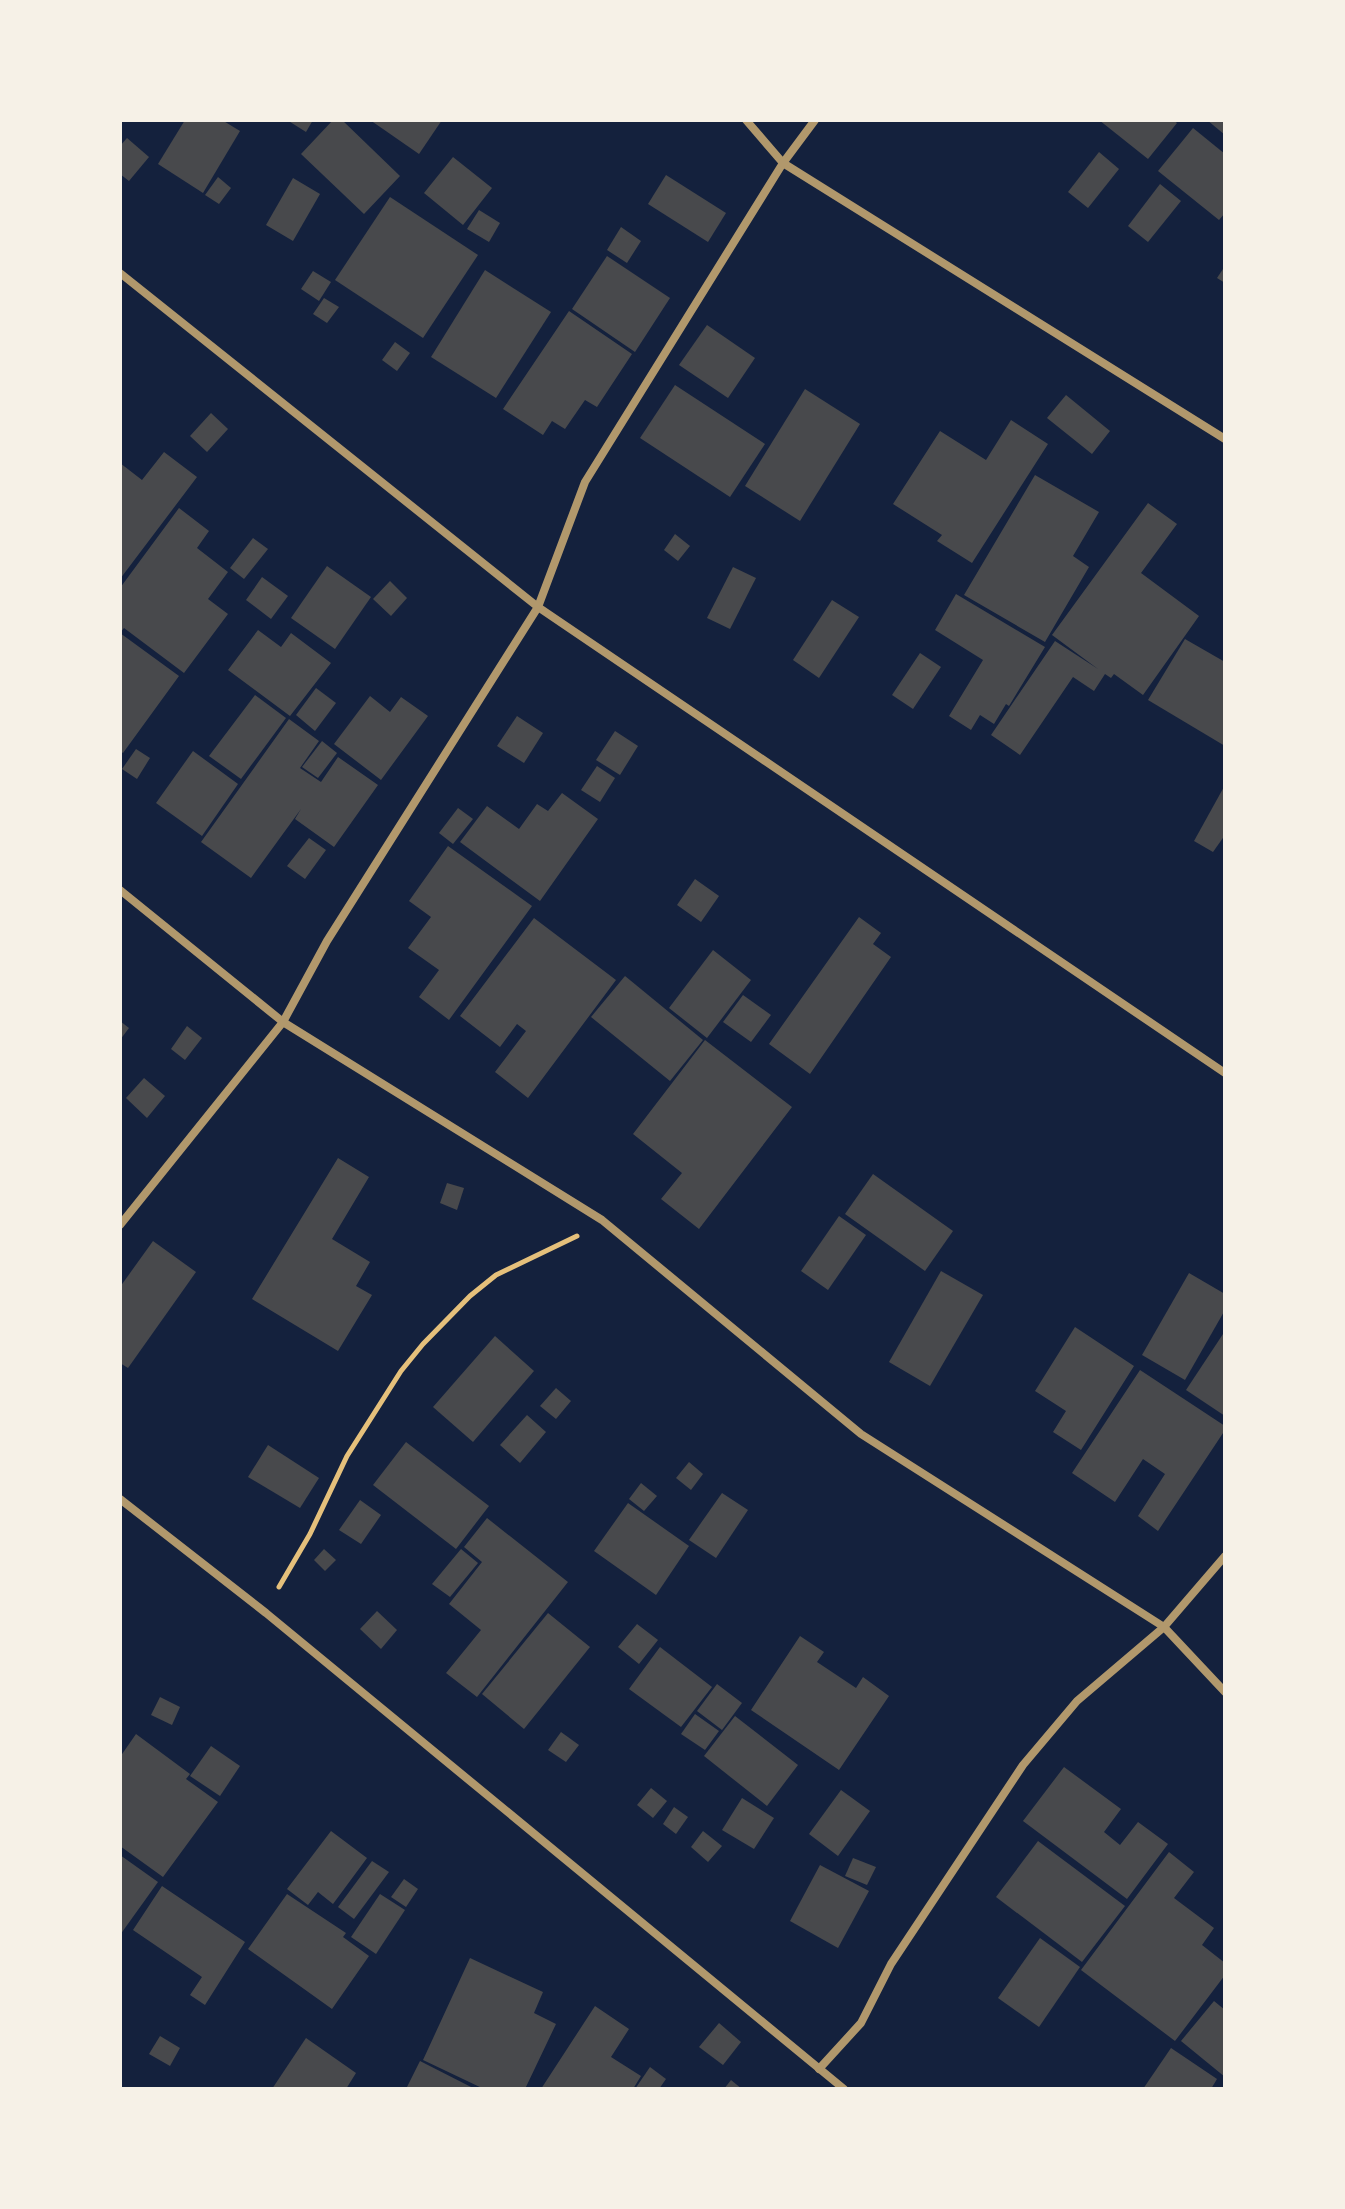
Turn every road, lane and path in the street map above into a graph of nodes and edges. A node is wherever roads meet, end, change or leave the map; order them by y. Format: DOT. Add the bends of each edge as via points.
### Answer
graph roads {
  1 [pos="746,120"];
  2 [pos="815,120"];
  3 [pos="783,163"];
  4 [pos="120,273"];
  5 [pos="1225,439"];
  6 [pos="538,607"];
  7 [pos="120,890"];
  8 [pos="283,1022"];
  9 [pos="1225,1073"];
  10 [pos="602,1220"];
  11 [pos="120,1225"];
  12 [pos="120,1499"];
  13 [pos="1225,1556"];
  14 [pos="266,1613"];
  15 [pos="1164,1627"];
  16 [pos="1225,1692"];
  17 [pos="819,2069"];
  18 [pos="844,2089"];
  1 -- 3 [label="street"];
  2 -- 3 [label="street"];
  3 -- 5 [label="street"];
  3 -- 6 [label="street" via="585,482"];
  4 -- 6 [label="street"];
  6 -- 8 [label="street" via="327,941"];
  6 -- 9 [label="street"];
  7 -- 8 [label="street"];
  8 -- 10 [label="street"];
  8 -- 11 [label="street"];
  10 -- 14 [label="path" via="496,1275 423,1344 347,1456"];
  10 -- 15 [label="street" via="861,1434"];
  12 -- 14 [label="street"];
  13 -- 15 [label="street"];
  14 -- 17 [label="street"];
  15 -- 16 [label="street"];
  15 -- 17 [label="street" via="1077,1701 1023,1765 891,1964 861,2023"];
  17 -- 18 [label="street"];
}
